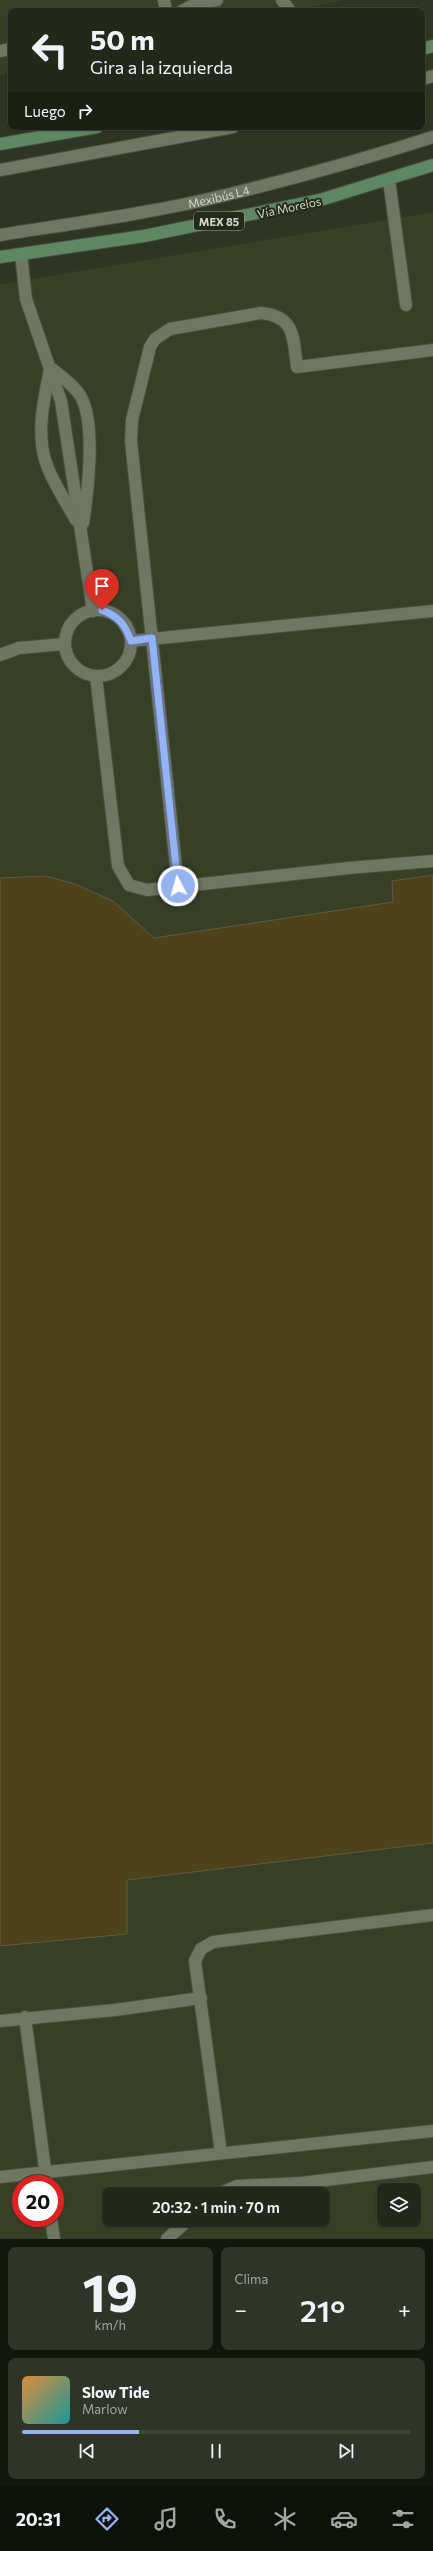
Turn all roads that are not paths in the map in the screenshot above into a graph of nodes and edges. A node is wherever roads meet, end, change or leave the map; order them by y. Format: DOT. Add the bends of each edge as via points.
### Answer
graph roads {
  1 [pos="217,0"];
  2 [pos="187,8"];
  3 [pos="81,130"];
  4 [pos="217,130"];
  5 [pos="433,137"];
  6 [pos="0,144"];
  7 [pos="433,165"];
  8 [pos="0,170"];
  9 [pos="389,180"];
  10 [pos="0,235"];
  11 [pos="21,254"];
  12 [pos="0,257"];
  13 [pos="406,305"];
  14 [pos="433,350"];
  15 [pos="51,368"];
  16 [pos="82,530"];
  17 [pos="93,611"];
  18 [pos="433,611"];
  19 [pos="152,638"];
  20 [pos="131,641"];
  21 [pos="64,644"];
  22 [pos="0,655"];
  23 [pos="96,676"];
  24 [pos="433,861"];
  25 [pos="178,886"];
  26 [pos="433,1915"];
  27 [pos="201,1998"];
  28 [pos="25,2017"];
  29 [pos="0,2021"];
  30 [pos="433,2131"];
  31 [pos="221,2153"];
  32 [pos="433,2167"];
  33 [pos="46,2171"];
  34 [pos="46,2175"];
  35 [pos="0,2177"];
  36 [pos="235,2187"];
  37 [pos="53,2227"];
  38 [pos="180,2227"];
  39 [pos="54,2239"];
  40 [pos="167,2239"];
  1 -- 2 [label="lane" via="194,4"];
  3 -- 6 [label="main road"];
  4 -- 8 [label="lane"];
  5 -- 10 [label="lane, Mexibús L4" via="226,195 142,212"];
  7 -- 9 [label="main road, Vía Morelos / MEX 85"];
  9 -- 11 [label="main road, Vía Morelos / MEX 85" via="320,200 236,218 144,236"];
  9 -- 13 [label="lane"];
  11 -- 12 [label="main road, Vía Morelos / MEX 85"];
  11 -- 15 [label="lane" via="26,299"];
  14 -- 19 [label="lane" via="297,367 292,333 287,323 272,314 261,313 170,329 155,339 148,354 131,431"];
  15 -- 16 [label="lane" via="61,401 71,478"];
  15 -- 16 [label="lane" via="42,414 43,454 51,476"];
  15 -- 16 [label="lane" via="77,391 84,404 90,474"];
  16 -- 17 [label="lane"];
  17 -- 20 [label="lane" via="102,610 115,615 125,624"];
  17 -- 21 [label="lane" via="76,618 67,629"];
  18 -- 19 [label="lane"];
  19 -- 20 [label="lane"];
  19 -- 25 [label="lane"];
  20 -- 23 [label="lane" via="126,661 118,670 108,675"];
  21 -- 22 [label="lane" via="19,648"];
  21 -- 23 [label="lane" via="73,666 83,673"];
  23 -- 25 [label="lane" via="118,866 123,878 136,889"];
  24 -- 25 [label="lane"];
  26 -- 27 [label="lane" via="213,1942 201,1949 195,1960"];
  27 -- 28 [label="lane" via="114,2010"];
  27 -- 31 [label="lane"];
  28 -- 29 [label="lane"];
  28 -- 33 [label="lane"];
  30 -- 31 [label="lane"];
  31 -- 33 [label="lane"];
  32 -- 36 [label="lane" via="301,2183"];
  33 -- 34 [label="lane"];
  33 -- 35 [label="lane"];
  37 -- 39 [label="lane"];
  38 -- 40 [label="lane"];
}
